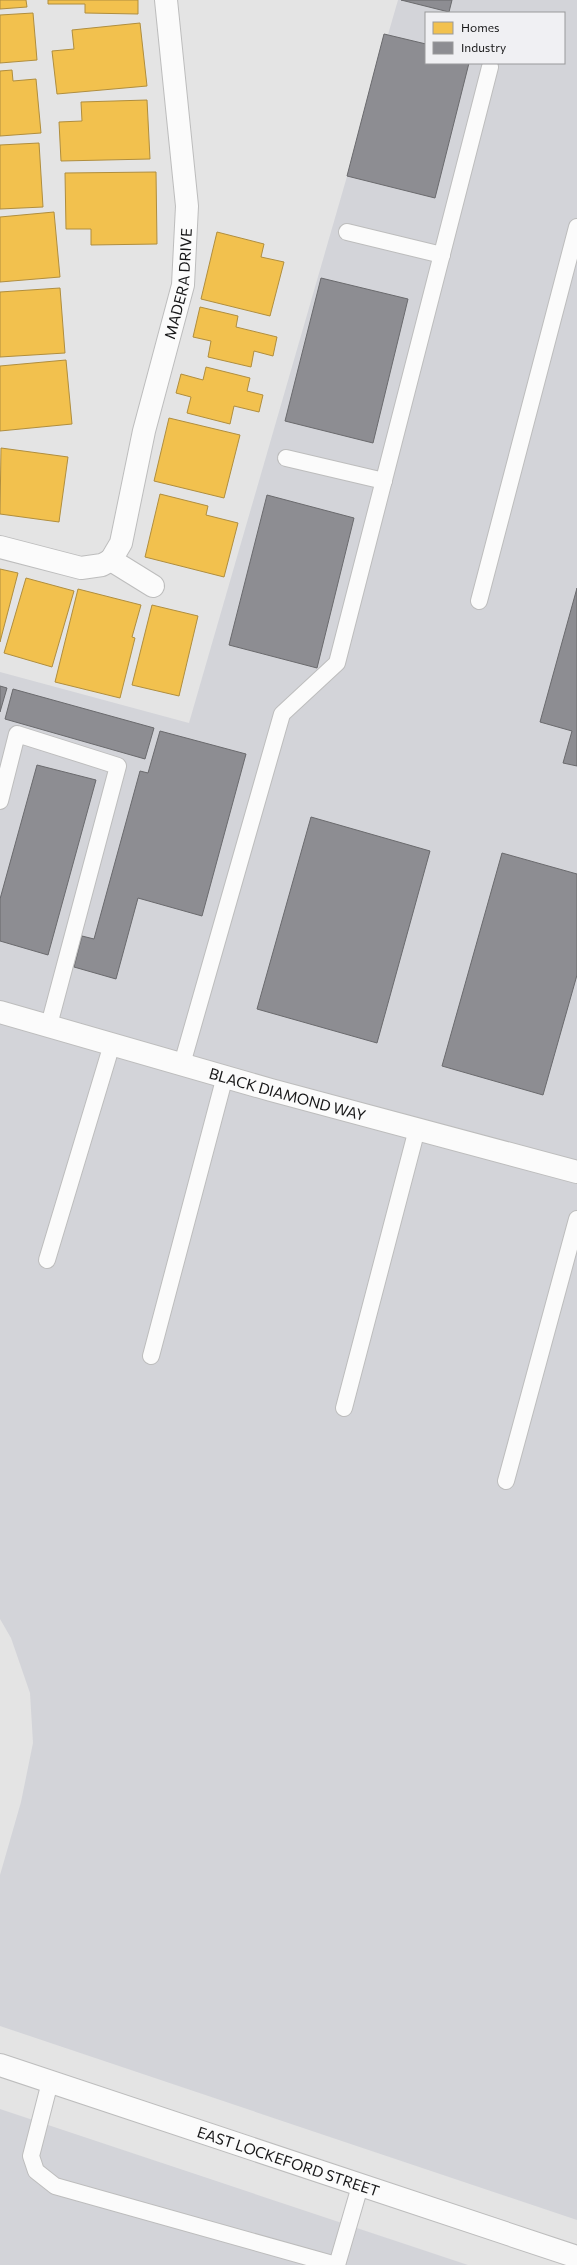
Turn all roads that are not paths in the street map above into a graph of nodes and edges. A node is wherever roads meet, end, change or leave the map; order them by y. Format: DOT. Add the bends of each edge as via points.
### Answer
graph roads {
  1 [pos="166,0"];
  2 [pos="490,67"];
  3 [pos="577,227"];
  4 [pos="347,232"];
  5 [pos="442,255"];
  6 [pos="286,458"];
  7 [pos="384,481"];
  8 [pos="0,547"];
  9 [pos="111,560"];
  10 [pos="153,586"];
  11 [pos="479,601"];
  12 [pos="0,801"];
  13 [pos="0,1012"];
  14 [pos="49,1025"];
  15 [pos="112,1044"];
  16 [pos="182,1064"];
  17 [pos="225,1076"];
  18 [pos="417,1129"];
  19 [pos="577,1172"];
  20 [pos="577,1219"];
  21 [pos="47,1260"];
  22 [pos="151,1356"];
  23 [pos="344,1408"];
  24 [pos="506,1481"];
  25 [pos="0,2065"];
  26 [pos="50,2082"];
  27 [pos="360,2186"];
  28 [pos="577,2257"];
  29 [pos="336,2265"];
  1 -- 9 [label="street, MADERA DRIVE" via="187,206 183,285 144,431 121,543"];
  2 -- 5 [label="lane"];
  3 -- 11 [label="lane"];
  4 -- 5 [label="lane"];
  5 -- 7 [label="lane"];
  6 -- 7 [label="lane"];
  7 -- 16 [label="lane" via="338,663 282,714"];
  8 -- 9 [label="street" via="82,568 102,565"];
  9 -- 10 [label="street"];
  12 -- 14 [label="lane" via="17,734 118,766"];
  13 -- 14 [label="street, BLACK DIAMOND WAY"];
  14 -- 15 [label="street, BLACK DIAMOND WAY"];
  15 -- 16 [label="street, BLACK DIAMOND WAY"];
  15 -- 21 [label="lane"];
  16 -- 17 [label="street, BLACK DIAMOND WAY"];
  17 -- 18 [label="street, BLACK DIAMOND WAY"];
  17 -- 22 [label="lane"];
  18 -- 19 [label="street, BLACK DIAMOND WAY"];
  18 -- 23 [label="lane"];
  20 -- 24 [label="lane"];
  25 -- 26 [label="street, EAST LOCKEFORD STREET"];
  26 -- 27 [label="street, EAST LOCKEFORD STREET"];
  26 -- 29 [label="lane" via="31,2156 36,2171 55,2186"];
  27 -- 28 [label="street, EAST LOCKEFORD STREET"];
  27 -- 29 [label="lane"];
}
